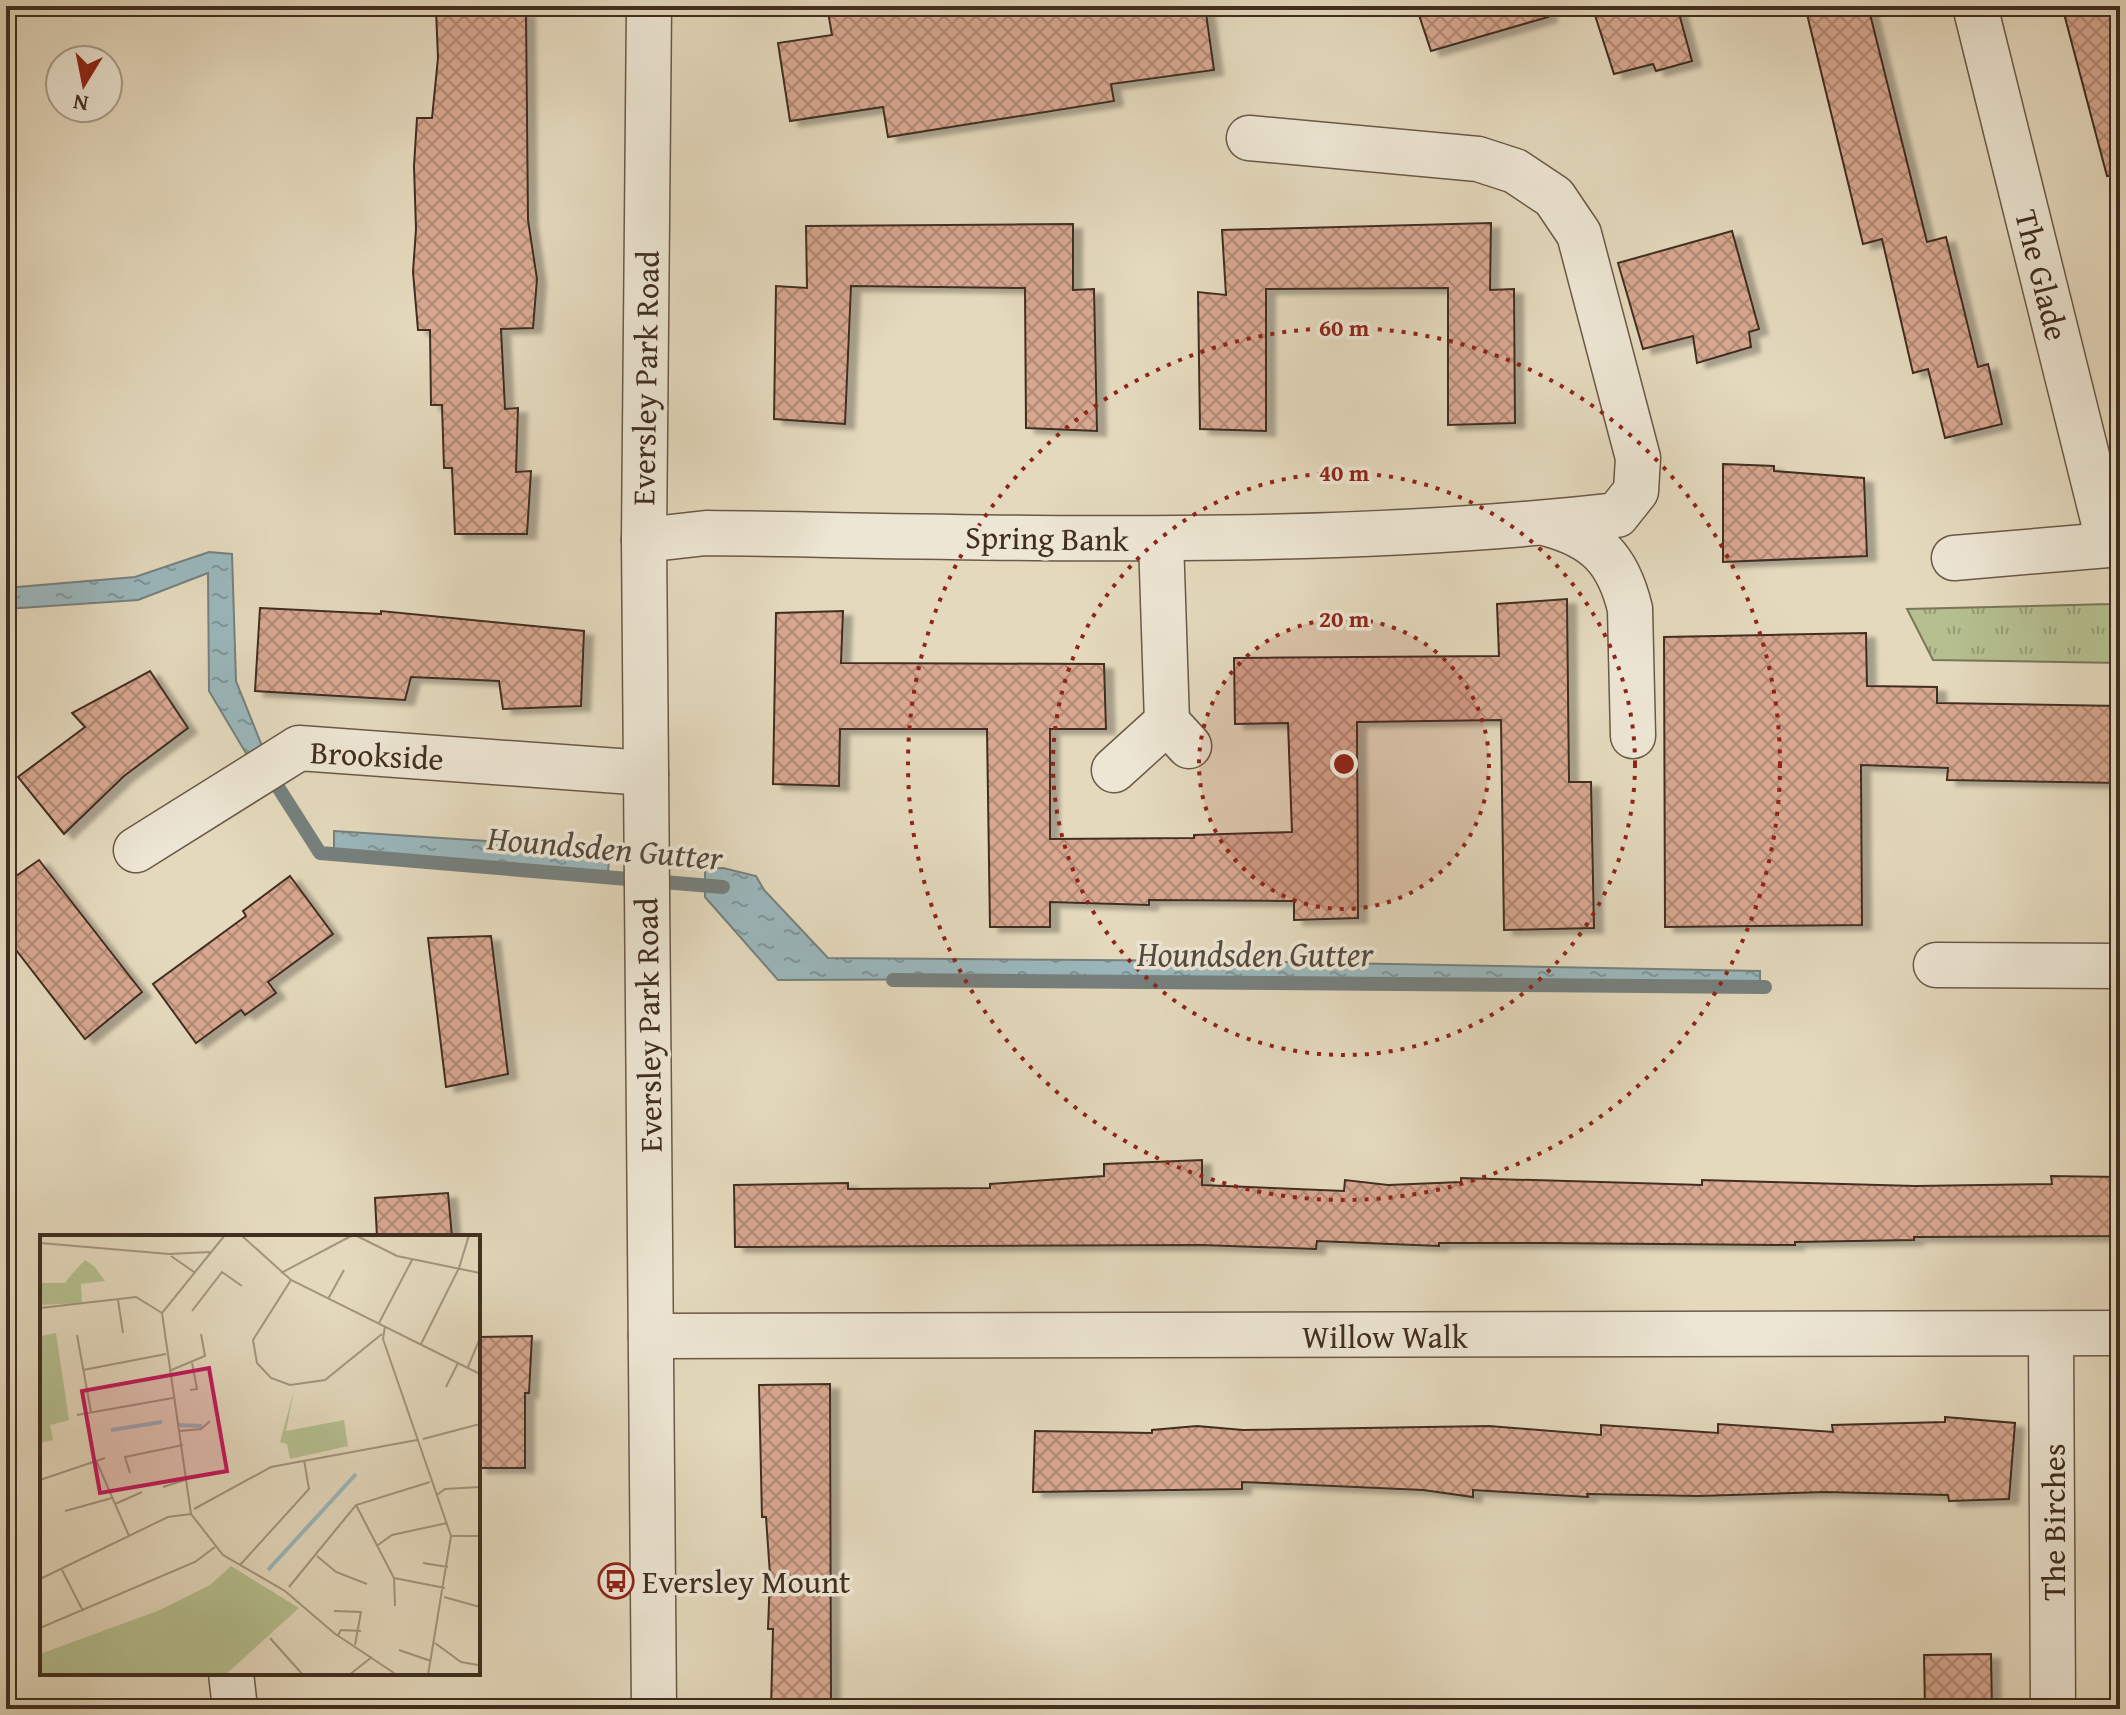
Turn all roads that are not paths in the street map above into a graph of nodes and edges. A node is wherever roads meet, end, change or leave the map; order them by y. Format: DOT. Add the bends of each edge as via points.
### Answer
graph roads {
  1 [pos="649,6"];
  2 [pos="1975,6"];
  3 [pos="1249,138"];
  4 [pos="1545,523"];
  5 [pos="644,540"];
  6 [pos="1161,540"];
  7 [pos="2114,544"];
  8 [pos="1954,558"];
  9 [pos="1633,736"];
  10 [pos="1114,770"];
  11 [pos="646,773"];
  12 [pos="136,850"];
  13 [pos="1936,965"];
  14 [pos="2120,966"];
  15 [pos="2120,1333"];
  16 [pos="2051,1335"];
  17 [pos="651,1336"];
  18 [pos="231,1675"];
  19 [pos="235,1709"];
  20 [pos="654,1709"];
  21 [pos="2053,1709"];
  1 -- 5 [label="street, Eversley Park Road"];
  2 -- 7 [label="street, The Glade"];
  3 -- 4 [label="street, Spring Bank" via="1478,159 1515,171 1554,197 1579,234 1638,474 1636,491 1617,515"];
  4 -- 6 [label="street, Spring Bank"];
  4 -- 9 [label="street" via="1592,540 1612,564 1626,594"];
  5 -- 6 [label="street, Spring Bank" via="706,533"];
  5 -- 11 [label="street, Eversley Park Road"];
  6 -- 10 [label="street" via="1178,734"];
  7 -- 8 [label="street"];
  11 -- 12 [label="street, Brookside" via="299,748"];
  11 -- 17 [label="street, Eversley Park Road"];
  13 -- 14 [label="street"];
  15 -- 16 [label="street, Willow Walk"];
  16 -- 17 [label="street, Willow Walk"];
  16 -- 21 [label="street, The Birches"];
  17 -- 20 [label="street, Eversley Park Road"];
  18 -- 19 [label="street"];
}
